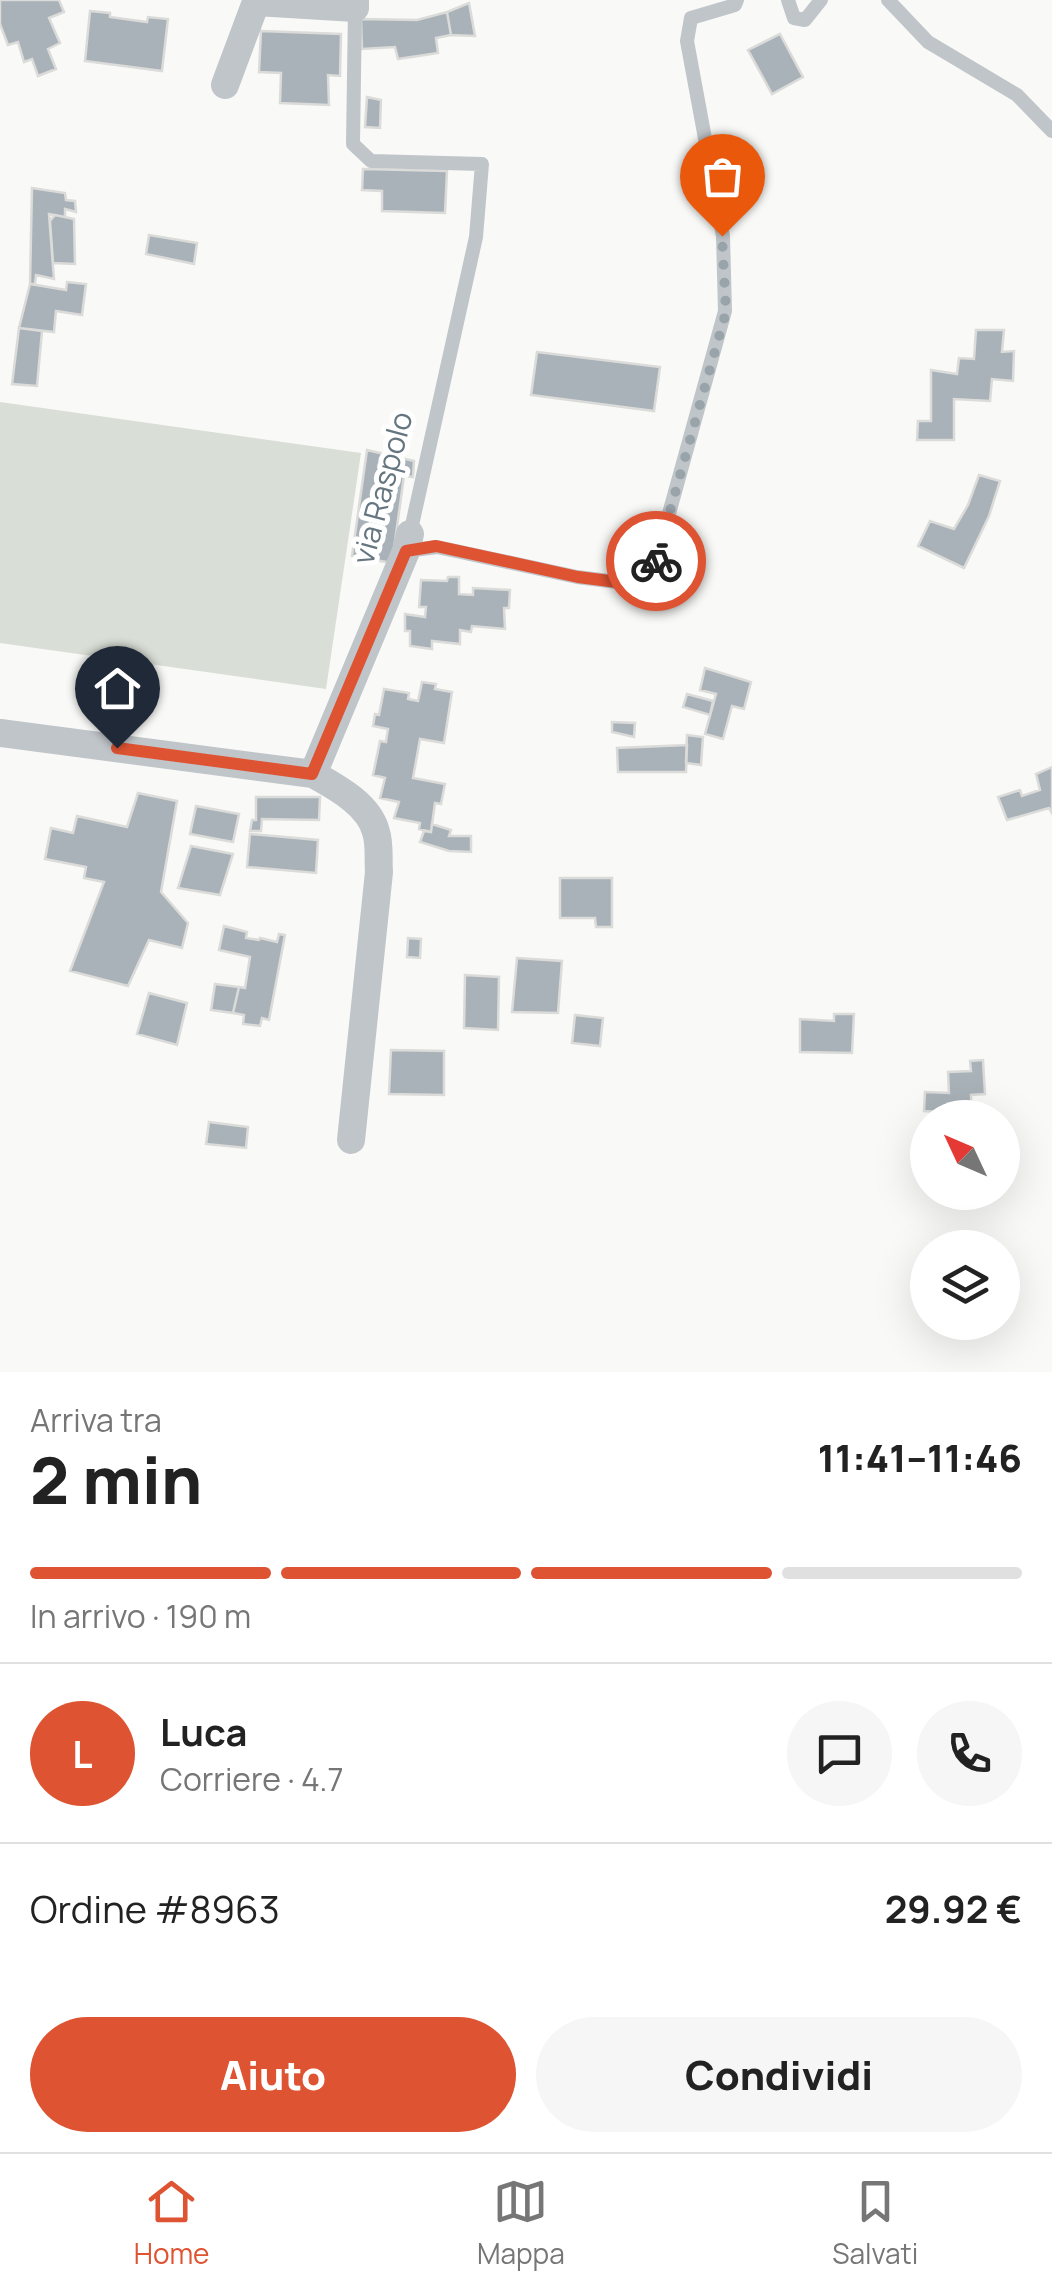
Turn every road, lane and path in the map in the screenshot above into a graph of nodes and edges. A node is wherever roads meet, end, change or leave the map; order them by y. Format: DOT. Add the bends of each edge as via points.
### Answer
graph roads {
  1 [pos="737,0"];
  2 [pos="788,0"];
  3 [pos="821,0"];
  4 [pos="888,0"];
  5 [pos="355,4"];
  6 [pos="225,86"];
  7 [pos="1052,131"];
  8 [pos="408,542"];
  9 [pos="0,733"];
  10 [pos="312,774"];
  11 [pos="351,1140"];
  1 -- 8 [label="lane" via="691,18 687,42 722,236 726,312 649,586"];
  2 -- 3 [label="lane" via="794,18 804,20"];
  4 -- 7 [label="lane" via="928,42 1017,95"];
  5 -- 6 [label="street, via Raspolo" via="256,2"];
  5 -- 8 [label="lane, via Raspolo" via="353,144 371,161 482,164 476,236"];
  8 -- 10 [label="street, via Raspolo"];
  9 -- 10 [label="street"];
  10 -- 11 [label="street" via="343,791 377,832 379,872"];
}
